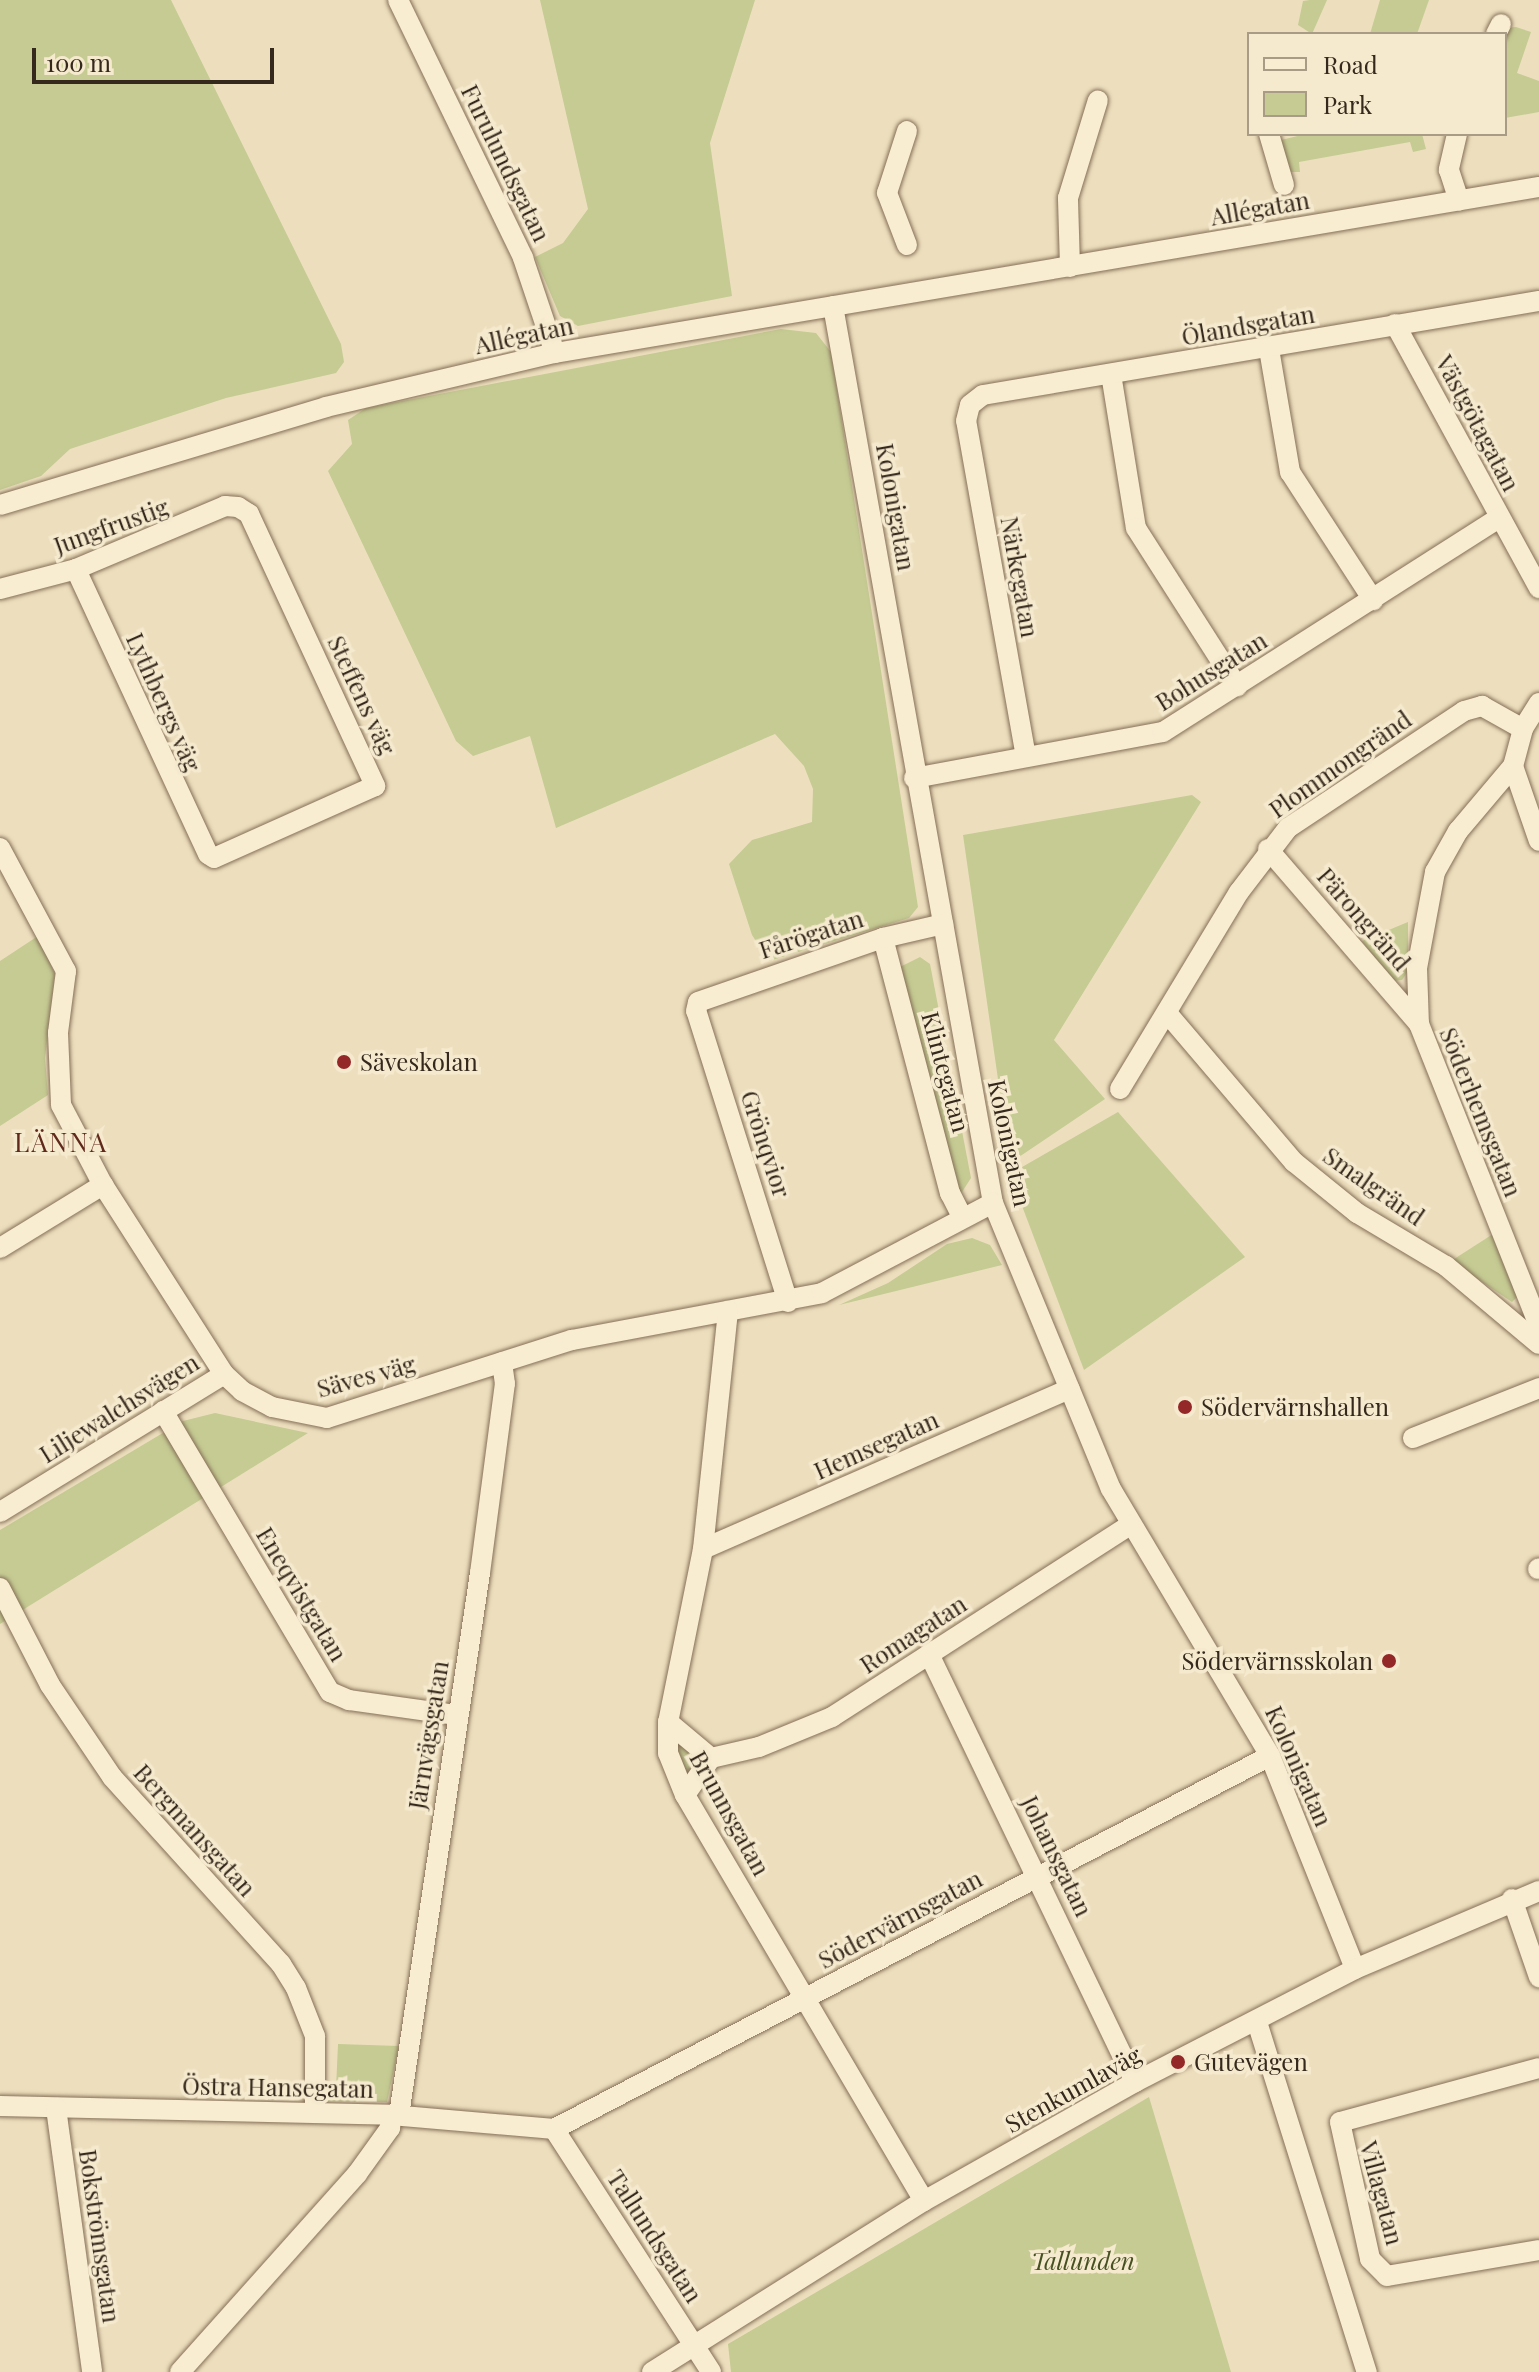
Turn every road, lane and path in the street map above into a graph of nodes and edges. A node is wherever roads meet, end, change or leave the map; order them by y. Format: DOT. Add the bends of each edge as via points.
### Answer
graph roads {
  1 [pos="398,0"];
  2 [pos="1104,98"];
  3 [pos="913,129"];
  4 [pos="1270,136"];
  5 [pos="1457,136"];
  6 [pos="1284,185"];
  7 [pos="1539,187"];
  8 [pos="1459,200"];
  9 [pos="907,245"];
  10 [pos="1070,267"];
  11 [pos="1539,301"];
  12 [pos="833,306"];
  13 [pos="1395,324"];
  14 [pos="1269,349"];
  15 [pos="555,353"];
  16 [pos="1111,374"];
  17 [pos="970,405"];
  18 [pos="0,505"];
  19 [pos="238,507"];
  20 [pos="1499,518"];
  21 [pos="76,569"];
  22 [pos="1539,588"];
  23 [pos="0,589"];
  24 [pos="1373,600"];
  25 [pos="1237,686"];
  26 [pos="1539,703"];
  27 [pos="1523,729"];
  28 [pos="1026,757"];
  29 [pos="1513,766"];
  30 [pos="914,778"];
  31 [pos="1539,841"];
  32 [pos="0,848"];
  33 [pos="1268,849"];
  34 [pos="208,854"];
  35 [pos="943,924"];
  36 [pos="883,938"];
  37 [pos="698,1002"];
  38 [pos="1167,1013"];
  39 [pos="1419,1024"];
  40 [pos="1120,1089"];
  41 [pos="103,1185"];
  42 [pos="993,1203"];
  43 [pos="963,1218"];
  44 [pos="0,1248"];
  45 [pos="788,1302"];
  46 [pos="728,1311"];
  47 [pos="1539,1326"];
  48 [pos="1539,1344"];
  49 [pos="502,1362"];
  50 [pos="224,1374"];
  51 [pos="1539,1388"];
  52 [pos="1070,1389"];
  53 [pos="163,1411"];
  54 [pos="1413,1438"];
  55 [pos="0,1512"];
  56 [pos="1130,1525"];
  57 [pos="703,1549"];
  58 [pos="0,1588"];
  59 [pos="929,1654"];
  60 [pos="456,1715"];
  61 [pos="668,1722"];
  62 [pos="1270,1756"];
  63 [pos="711,1758"];
  64 [pos="685,1795"];
  65 [pos="1039,1875"];
  66 [pos="1539,1891"];
  67 [pos="1512,1899"];
  68 [pos="1355,1969"];
  69 [pos="1539,1977"];
  70 [pos="804,1998"];
  71 [pos="1257,2022"];
  72 [pos="1539,2068"];
  73 [pos="1135,2082"];
  74 [pos="0,2106"];
  75 [pos="56,2108"];
  76 [pos="315,2113"];
  77 [pos="395,2115"];
  78 [pos="554,2129"];
  79 [pos="924,2201"];
  80 [pos="1539,2250"];
  81 [pos="695,2346"];
  82 [pos="92,2372"];
  83 [pos="180,2372"];
  84 [pos="652,2372"];
  85 [pos="711,2372"];
  86 [pos="1367,2372"];
  1 -- 15 [label="street, Furulundsgatan" via="523,258"];
  2 -- 10 [label="street" via="1068,198"];
  3 -- 9 [label="street" via="887,193"];
  4 -- 6 [label="street, Allégatan"];
  5 -- 8 [label="street" via="1449,170"];
  7 -- 8 [label="street, Allégatan"];
  8 -- 10 [label="street, Allégatan"];
  10 -- 12 [label="street, Allégatan"];
  11 -- 13 [label="street, Ölandsgatan"];
  12 -- 15 [label="street, Allégatan"];
  12 -- 30 [label="street, Kolonigatan"];
  13 -- 14 [label="street, Ölandsgatan"];
  13 -- 20 [label="street, Västgötagatan"];
  14 -- 16 [label="street, Ölandsgatan"];
  14 -- 24 [label="street" via="1290,472"];
  15 -- 18 [label="street, Allégatan" via="339,403"];
  16 -- 17 [label="street, Ölandsgatan" via="983,395"];
  16 -- 25 [label="street" via="1136,528"];
  17 -- 28 [label="street, Närkegatan" via="966,421"];
  19 -- 21 [label="street, Jungfrustig" via="225,506"];
  19 -- 34 [label="street, Steffens väg" via="249,514 375,786 214,858"];
  20 -- 22 [label="street, Västgötagatan"];
  20 -- 24 [label="street, Bohusgatan"];
  21 -- 23 [label="street, Jungfrustig"];
  21 -- 34 [label="street, Lythbergs väg"];
  24 -- 25 [label="street, Bohusgatan"];
  25 -- 28 [label="street, Bohusgatan" via="1163,732"];
  26 -- 27 [label="street, Söderhemsgatan"];
  27 -- 29 [label="street, Söderhemsgatan"];
  27 -- 33 [label="street, Plommongränd" via="1482,706 1464,711 1288,828"];
  28 -- 30 [label="street, Bohusgatan"];
  29 -- 31 [label="street"];
  29 -- 39 [label="street, Söderhemsgatan" via="1458,831 1435,872 1417,968"];
  30 -- 35 [label="street, Kolonigatan"];
  32 -- 41 [label="street, Säves väg" via="66,971 58,1033 61,1105"];
  33 -- 38 [label="street, Plommongränd"];
  33 -- 39 [label="street, Pärongränd"];
  35 -- 36 [label="street, Fårögatan"];
  35 -- 42 [label="street, Kolonigatan"];
  36 -- 37 [label="street, Fårögatan"];
  36 -- 43 [label="street, Klintegatan" via="950,1193"];
  37 -- 45 [label="street, Grönqvior" via="696,1011"];
  38 -- 40 [label="street, Plommongränd"];
  38 -- 48 [label="street, Smalgränd" via="1294,1162 1357,1213 1446,1266"];
  39 -- 47 [label="street, Söderhemsgatan"];
  41 -- 44 [label="street"];
  41 -- 50 [label="street, Säves väg"];
  42 -- 43 [label="street, Säves väg"];
  42 -- 52 [label="street, Kolonigatan"];
  43 -- 45 [label="street, Säves väg" via="861,1277"];
  45 -- 46 [label="street, Säves väg"];
  46 -- 49 [label="street, Säves väg" via="633,1326"];
  46 -- 57 [label="street, Brunnsgatan"];
  49 -- 50 [label="street, Säves väg" via="327,1418 272,1407"];
  49 -- 60 [label="street, Järnvägsgatan" via="505,1384"];
  50 -- 53 [label="street, Liljewalchsvägen"];
  51 -- 54 [label="street"];
  52 -- 56 [label="street, Kolonigatan"];
  52 -- 57 [label="street, Hemsegatan"];
  53 -- 55 [label="street, Liljewalchsvägen"];
  53 -- 60 [label="street, Eneqvistgatan" via="330,1692 349,1700"];
  56 -- 59 [label="street, Romagatan"];
  56 -- 62 [label="street, Kolonigatan"];
  57 -- 61 [label="street, Brunnsgatan"];
  58 -- 76 [label="street, Bergmansgatan" via="50,1685 112,1777 281,1964 296,1988 315,2036"];
  59 -- 63 [label="street, Romagatan" via="832,1717 759,1747"];
  59 -- 65 [label="street, Johansgatan"];
  60 -- 77 [label="street, Järnvägsgatan"];
  61 -- 63 [label="street"];
  61 -- 64 [label="street, Brunnsgatan" via="668,1753"];
  62 -- 65 [label="street, Södervärnsgatan"];
  62 -- 68 [label="street, Kolonigatan"];
  63 -- 64 [label="street"];
  64 -- 70 [label="street, Brunnsgatan"];
  65 -- 70 [label="street, Södervärnsgatan"];
  65 -- 73 [label="street, Johansgatan"];
  66 -- 67 [label="street, Stenkumlaväg"];
  67 -- 68 [label="street, Stenkumlaväg"];
  67 -- 69 [label="street"];
  68 -- 71 [label="street, Stenkumlaväg"];
  70 -- 78 [label="street, Södervärnsgatan"];
  70 -- 79 [label="street, Brunnsgatan"];
  71 -- 73 [label="street, Stenkumlaväg"];
  71 -- 86 [label="street"];
  72 -- 80 [label="street, Villagatan" via="1340,2122 1370,2259 1387,2276"];
  73 -- 79 [label="street, Stenkumlaväg"];
  74 -- 75 [label="street, Östra Hansegatan"];
  75 -- 76 [label="street, Östra Hansegatan"];
  75 -- 82 [label="street, Bokströmsgatan"];
  76 -- 77 [label="street, Östra Hansegatan"];
  77 -- 78 [label="street, Östra Hansegatan"];
  77 -- 83 [label="street, Järnvägsgatan" via="364,2165"];
  78 -- 81 [label="street, Tallundsgatan"];
  79 -- 81 [label="street, Stenkumlaväg"];
  81 -- 84 [label="street, Stenkumlaväg"];
  81 -- 85 [label="street, Tallundsgatan"];
}
